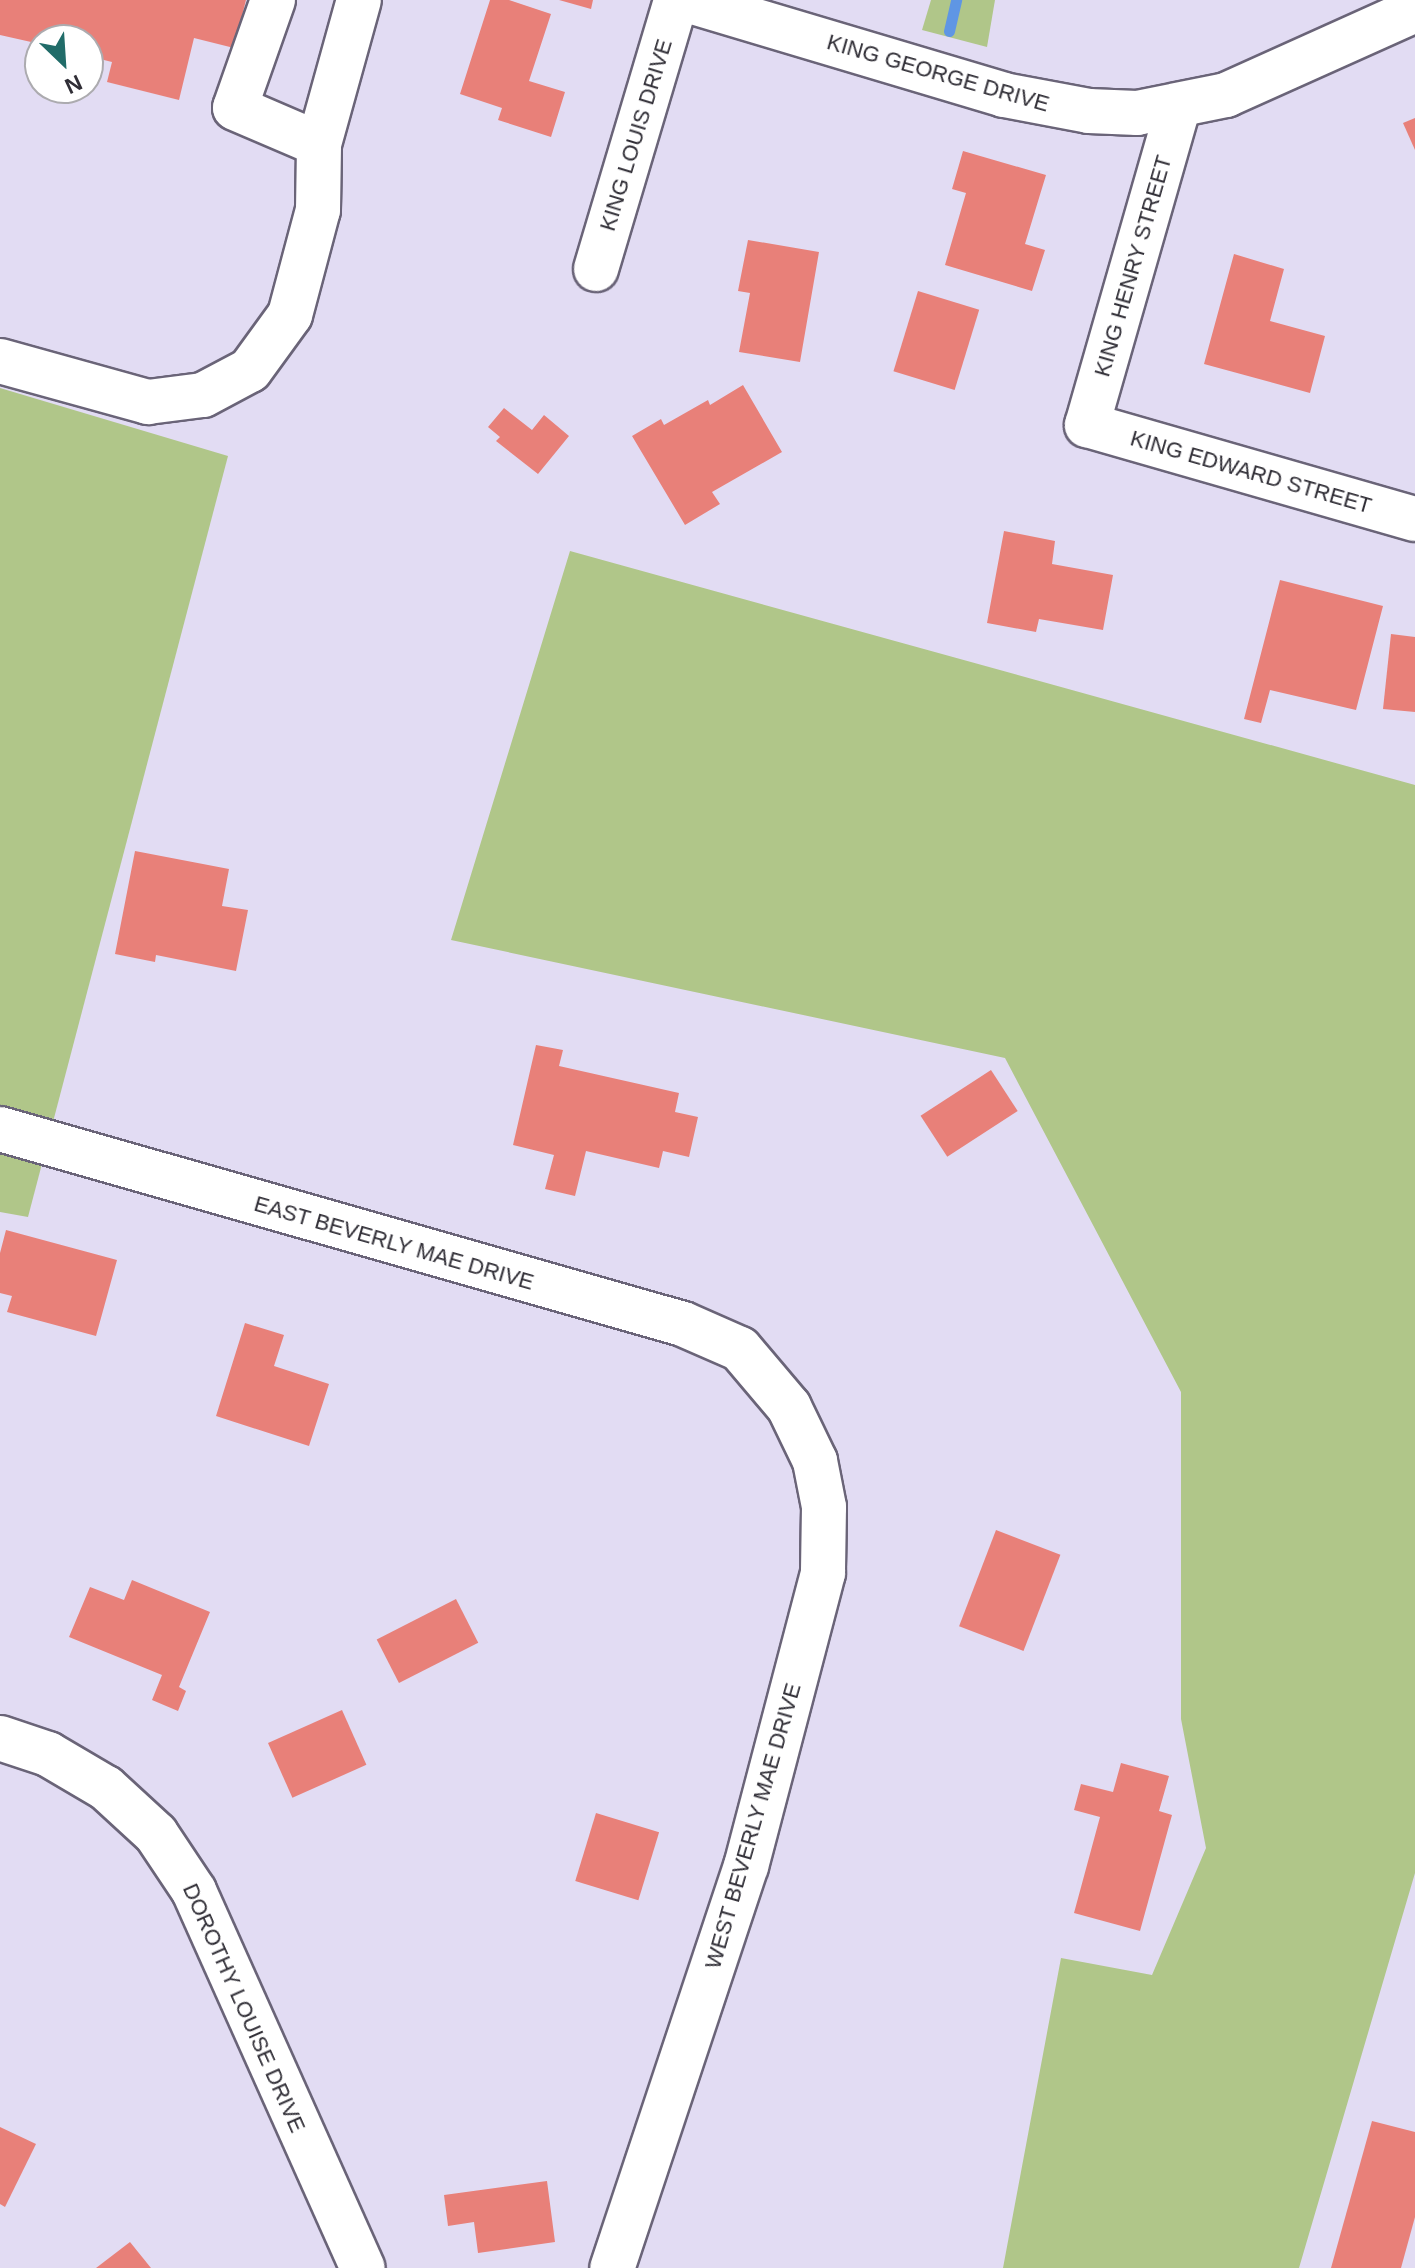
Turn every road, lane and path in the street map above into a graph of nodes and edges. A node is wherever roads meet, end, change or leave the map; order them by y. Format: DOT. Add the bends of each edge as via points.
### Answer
graph roads {
  1 [pos="273,0"];
  2 [pos="359,0"];
  3 [pos="676,0"];
  4 [pos="686,0"];
  5 [pos="1415,10"];
  6 [pos="1178,108"];
  7 [pos="319,144"];
  8 [pos="596,269"];
  9 [pos="0,361"];
  10 [pos="1087,425"];
  11 [pos="1415,519"];
  12 [pos="0,1129"];
  13 [pos="773,1382"];
  14 [pos="0,1738"];
  15 [pos="363,2268"];
  16 [pos="612,2268"];
  1 -- 7 [label="street" via="235,108"];
  2 -- 7 [label="street"];
  3 -- 8 [label="street, KING LOUIS DRIVE"];
  4 -- 6 [label="street, KING GEORGE DRIVE" via="1042,105 1137,113"];
  5 -- 6 [label="street, KING GEORGE DRIVE" via="1271,76"];
  6 -- 10 [label="street, KING HENRY STREET"];
  7 -- 9 [label="street" via="318,210 290,315 250,370 203,395 148,402"];
  10 -- 11 [label="street, KING EDWARD STREET"];
  12 -- 13 [label="street, EAST BEVERLY MAE DRIVE" via="683,1324 740,1349"];
  13 -- 16 [label="street, WEST BEVERLY MAE DRIVE" via="815,1461 824,1507 823,1573 746,1866"];
  14 -- 15 [label="street, DOROTHY LOUISE DRIVE" via="48,1754 106,1788 156,1834 194,1891"];
}
